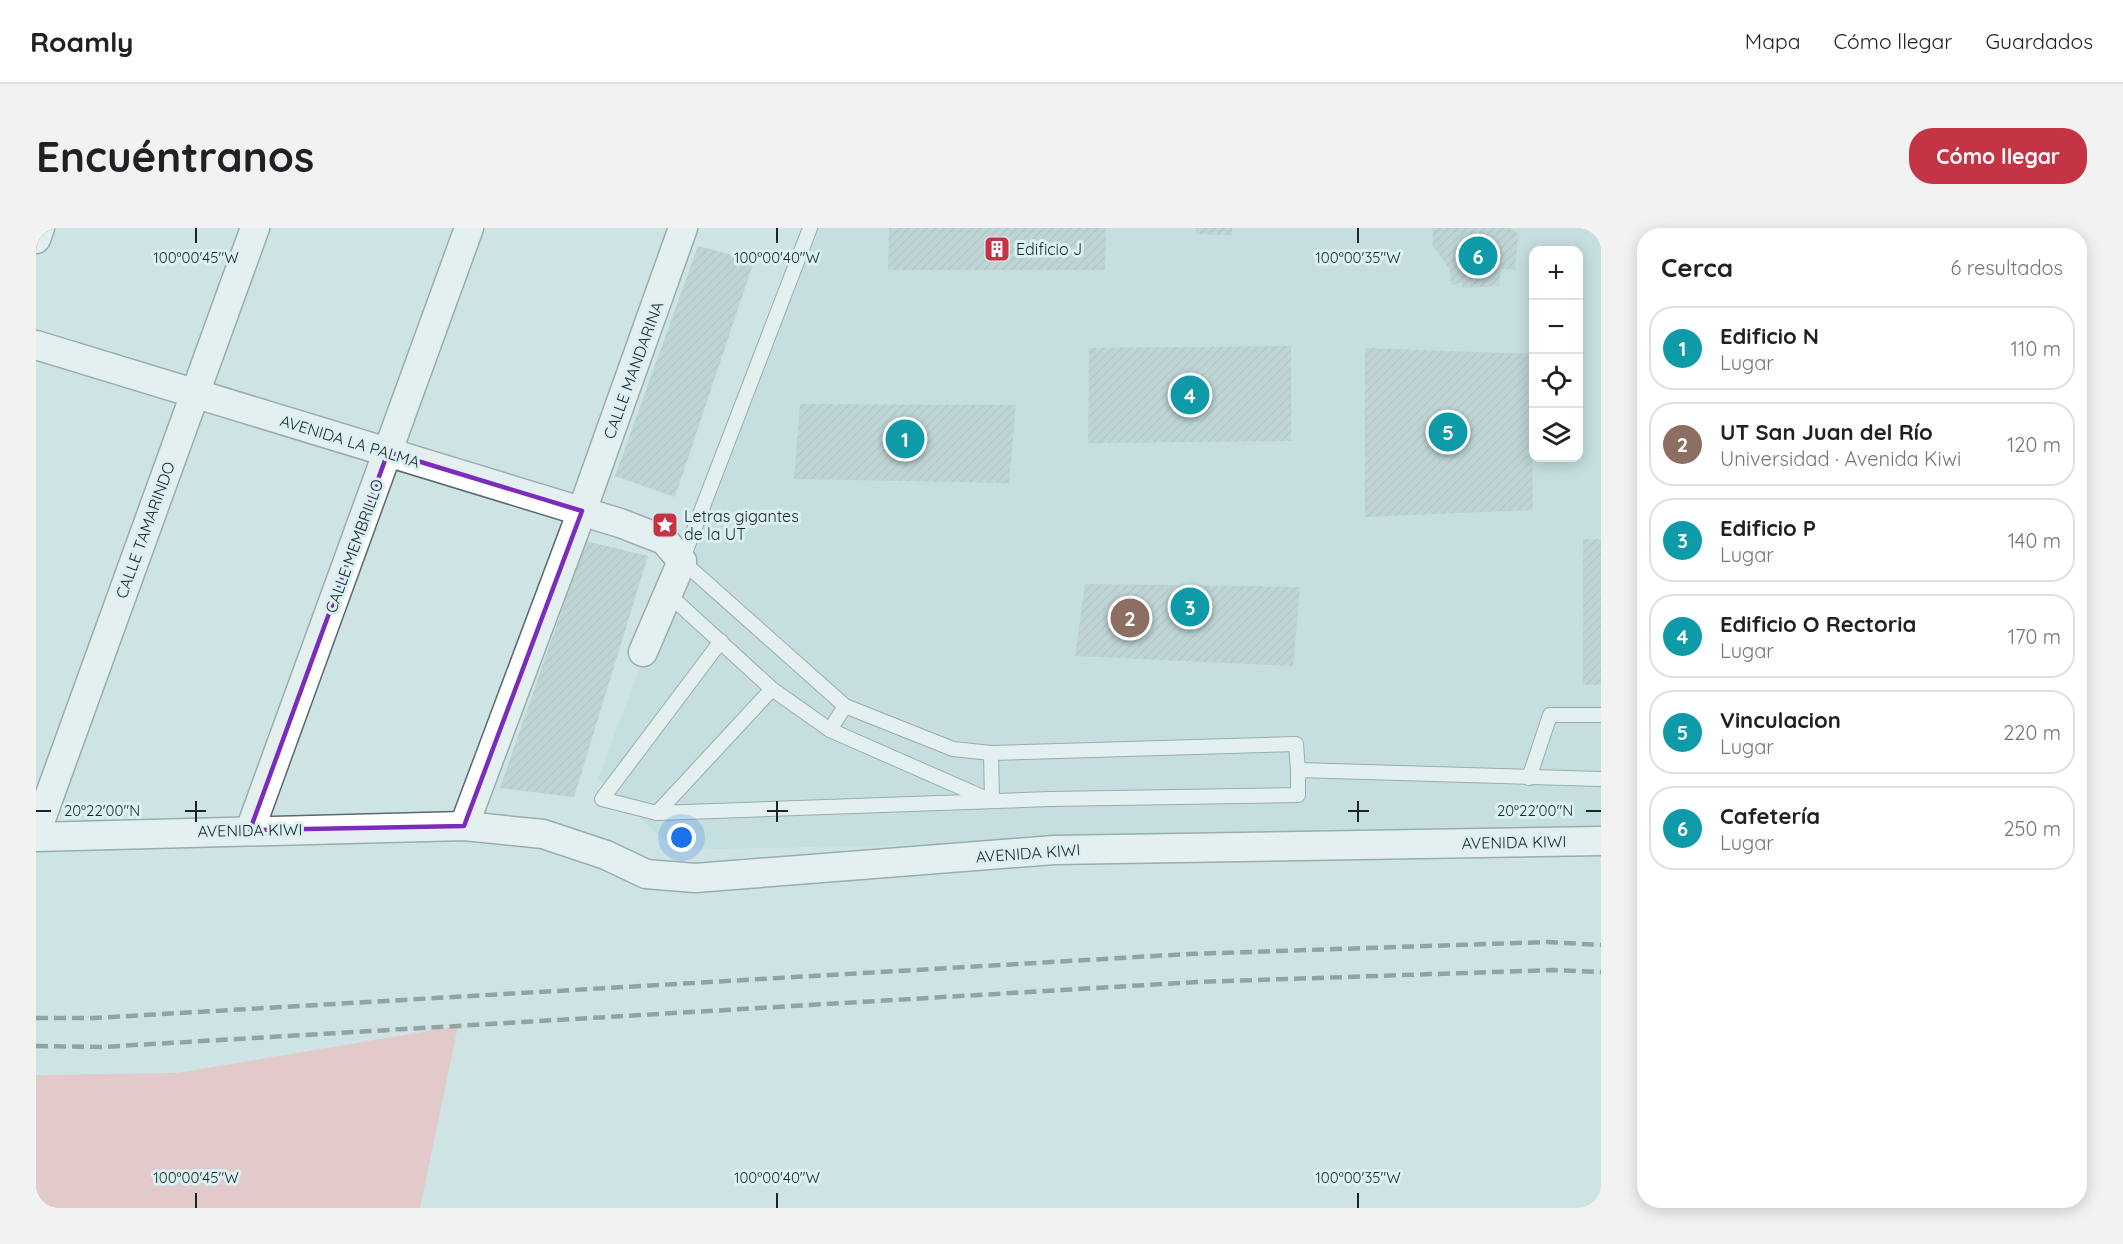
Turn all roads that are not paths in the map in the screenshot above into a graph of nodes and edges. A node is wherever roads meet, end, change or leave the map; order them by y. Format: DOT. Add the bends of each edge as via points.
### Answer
graph roads {
  1 [pos="40,228"];
  2 [pos="255,228"];
  3 [pos="469,228"];
  4 [pos="683,228"];
  5 [pos="810,228"];
  6 [pos="36,239"];
  7 [pos="36,345"];
  8 [pos="195,393"];
  9 [pos="388,452"];
  10 [pos="582,511"];
  11 [pos="673,550"];
  12 [pos="667,593"];
  13 [pos="721,641"];
  14 [pos="643,652"];
  15 [pos="772,689"];
  16 [pos="845,706"];
  17 [pos="1601,715"];
  18 [pos="830,730"];
  19 [pos="991,753"];
  20 [pos="1298,770"];
  21 [pos="1530,778"];
  22 [pos="1601,778"];
  23 [pos="992,801"];
  24 [pos="657,813"];
  25 [pos="464,826"];
  26 [pos="250,830"];
  27 [pos="36,835"];
  28 [pos="1601,841"];
  1 -- 6 [label="street"];
  2 -- 8 [label="street, CALLE TAMARINDO"];
  3 -- 9 [label="street, CALLE MEMBRILLO"];
  4 -- 10 [label="street, CALLE MANDARINA"];
  5 -- 11 [label="lane"];
  7 -- 8 [label="street, AVENIDA LA PALMA"];
  8 -- 9 [label="street, AVENIDA LA PALMA"];
  8 -- 27 [label="street, CALLE TAMARINDO"];
  9 -- 10 [label="street, AVENIDA LA PALMA"];
  9 -- 26 [label="street, CALLE MEMBRILLO"];
  10 -- 11 [label="street, AVENIDA LA PALMA"];
  10 -- 25 [label="street"];
  11 -- 12 [label="street"];
  11 -- 16 [label="lane"];
  12 -- 13 [label="lane"];
  12 -- 14 [label="street"];
  13 -- 15 [label="lane"];
  13 -- 24 [label="lane" via="602,799"];
  15 -- 18 [label="lane"];
  15 -- 24 [label="lane"];
  16 -- 18 [label="lane"];
  16 -- 19 [label="lane" via="953,749"];
  17 -- 21 [label="lane" via="1550,715"];
  18 -- 23 [label="lane"];
  19 -- 20 [label="lane" via="1296,744"];
  19 -- 23 [label="lane"];
  20 -- 21 [label="lane"];
  20 -- 23 [label="lane" via="1299,795"];
  21 -- 22 [label="lane"];
  23 -- 24 [label="lane"];
  25 -- 26 [label="street, AVENIDA KIWI"];
  25 -- 28 [label="street, AVENIDA KIWI" via="543,834 606,855 646,874 695,878 1054,850"];
  26 -- 27 [label="street, AVENIDA KIWI"];
}
